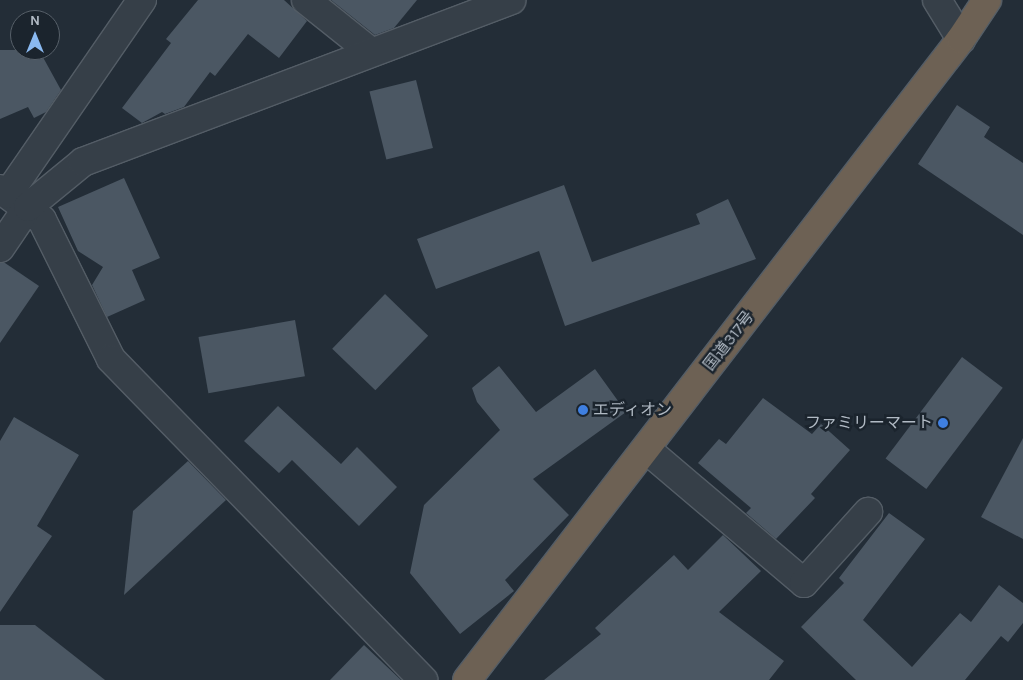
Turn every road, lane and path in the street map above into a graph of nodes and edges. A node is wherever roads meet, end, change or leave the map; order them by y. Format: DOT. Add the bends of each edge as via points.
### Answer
graph roads {
  1 [pos="142,0"];
  2 [pos="306,0"];
  3 [pos="511,0"];
  4 [pos="937,0"];
  5 [pos="987,0"];
  6 [pos="961,39"];
  7 [pos="371,52"];
  8 [pos="12,197"];
  9 [pos="0,248"];
  10 [pos="646,449"];
  11 [pos="868,512"];
  12 [pos="423,680"];
  13 [pos="467,680"];
  1 -- 8 [label="street"];
  2 -- 7 [label="street"];
  3 -- 7 [label="street"];
  4 -- 6 [label="street"];
  5 -- 6 [label="highway, 国道317号"];
  6 -- 10 [label="highway, 国道317号"];
  7 -- 8 [label="street" via="83,162"];
  8 -- 9 [label="street"];
  8 -- 12 [label="street" via="42,220 111,359"];
  10 -- 11 [label="street" via="804,583"];
  10 -- 13 [label="highway, 国道317号"];
}
